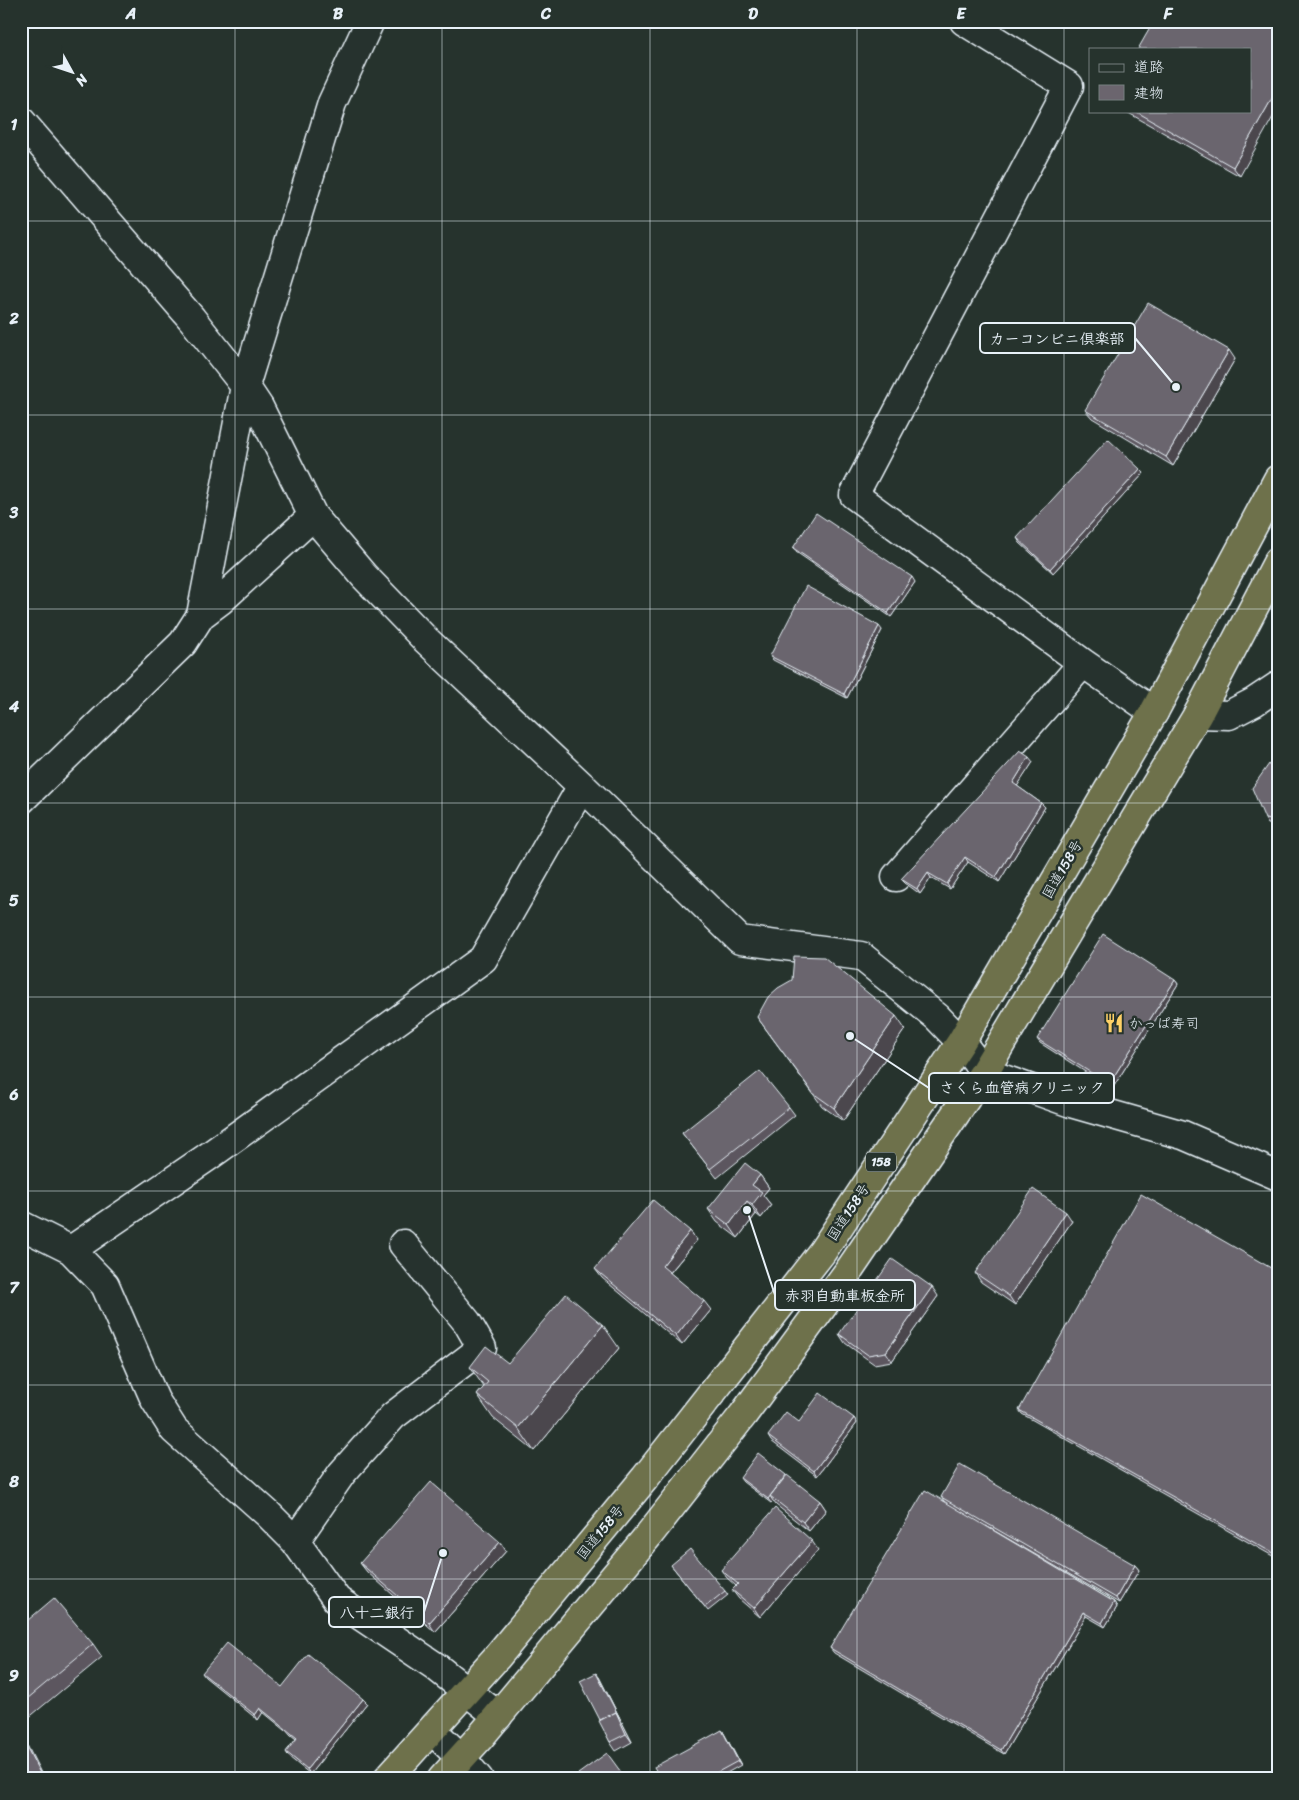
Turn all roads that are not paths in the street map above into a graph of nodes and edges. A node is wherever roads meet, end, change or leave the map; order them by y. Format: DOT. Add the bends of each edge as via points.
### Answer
graph roads {
  1 [pos="370,21"];
  2 [pos="964,21"];
  3 [pos="21,121"];
  4 [pos="245,386"];
  5 [pos="1278,479"];
  6 [pos="314,516"];
  7 [pos="1278,561"];
  8 [pos="201,614"];
  9 [pos="1084,663"];
  10 [pos="1278,686"];
  11 [pos="1154,712"];
  12 [pos="1198,714"];
  13 [pos="582,786"];
  14 [pos="21,800"];
  15 [pos="896,877"];
  16 [pos="961,1042"];
  17 [pos="984,1072"];
  18 [pos="1278,1176"];
  19 [pos="21,1225"];
  20 [pos="403,1244"];
  21 [pos="71,1250"];
  22 [pos="295,1541"];
  23 [pos="467,1691"];
  24 [pos="498,1716"];
  25 [pos="432,1730"];
  26 [pos="461,1758"];
  27 [pos="387,1779"];
  28 [pos="442,1779"];
  29 [pos="479,1779"];
  1 -- 4 [label="street" via="332,103"];
  2 -- 9 [label="street" via="1069,86 854,494"];
  3 -- 4 [label="street" via="192,318"];
  4 -- 6 [label="street" via="259,407"];
  4 -- 8 [label="street"];
  5 -- 11 [label="highway, 国道158号 / 158"];
  6 -- 8 [label="street" via="221,600"];
  6 -- 13 [label="street" via="364,576 425,640"];
  7 -- 12 [label="highway, 158"];
  8 -- 14 [label="street" via="183,644"];
  9 -- 11 [label="street"];
  9 -- 15 [label="street"];
  10 -- 12 [label="street" via="1229,715"];
  11 -- 16 [label="highway, 国道158号 / 158"];
  12 -- 17 [label="highway, 158"];
  13 -- 16 [label="street" via="740,940 861,956 937,1016"];
  13 -- 21 [label="street" via="483,959 209,1156"];
  16 -- 17 [label="street"];
  16 -- 23 [label="highway, 国道158号 / 158" via="822,1252 644,1478"];
  17 -- 18 [label="street" via="1072,1103 1183,1135"];
  17 -- 24 [label="highway, 158" via="850,1269 743,1415 648,1536"];
  19 -- 21 [label="street"];
  20 -- 22 [label="street" via="467,1322 482,1348 393,1416 342,1473"];
  21 -- 22 [label="street" via="105,1285 155,1400 174,1430"];
  22 -- 23 [label="street" via="337,1600"];
  23 -- 24 [label="street"];
  23 -- 25 [label="highway, 国道158号 / 158"];
  24 -- 26 [label="highway, 158"];
  25 -- 26 [label="street"];
  25 -- 27 [label="highway, 国道158号 / 158"];
  26 -- 28 [label="highway, 158"];
  26 -- 29 [label="street"];
}
